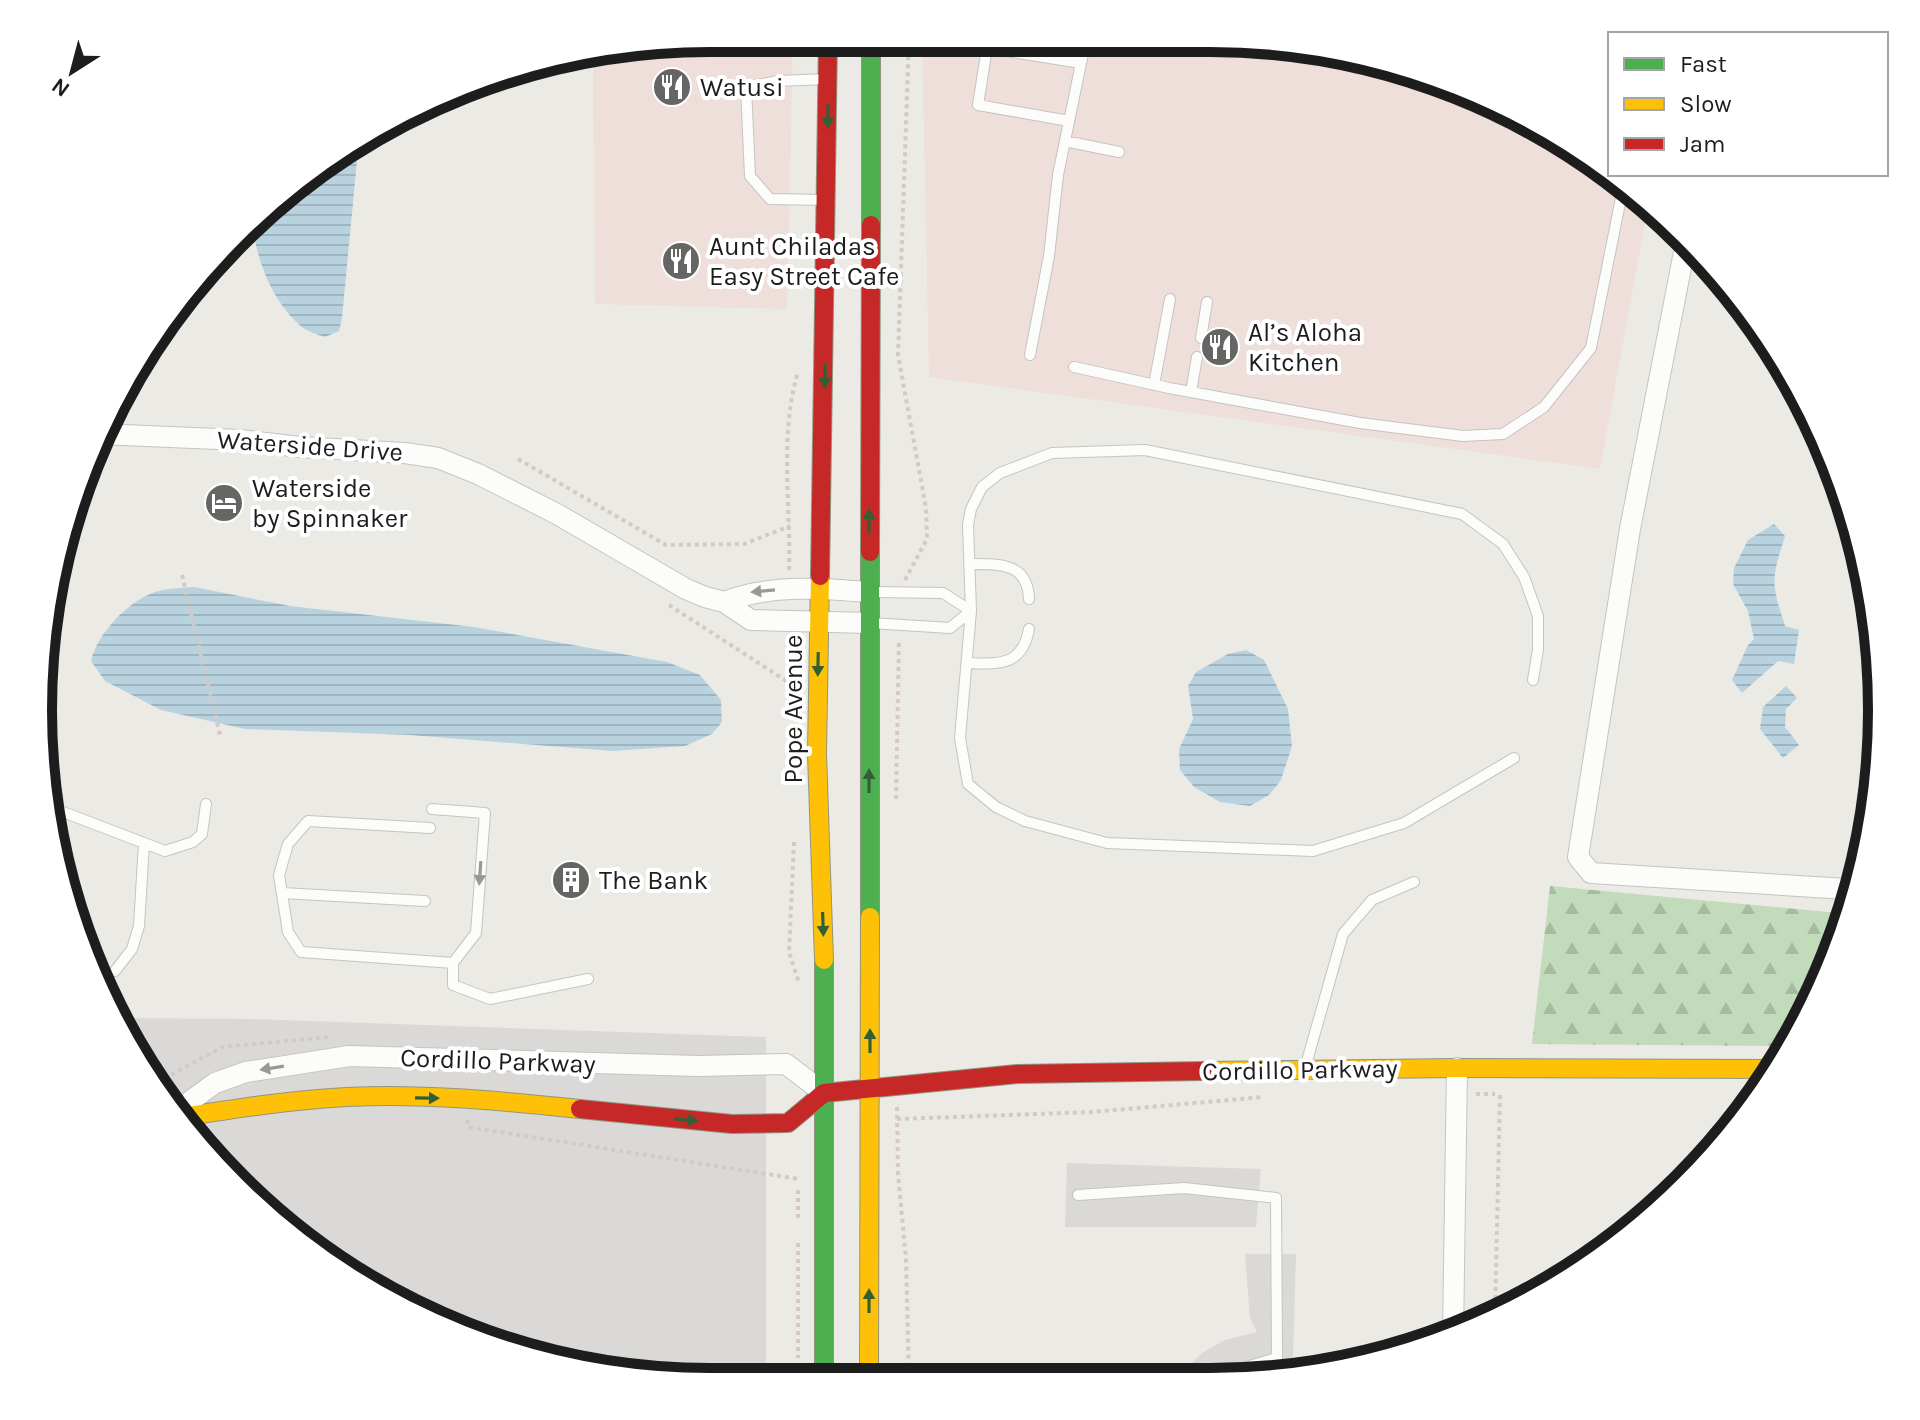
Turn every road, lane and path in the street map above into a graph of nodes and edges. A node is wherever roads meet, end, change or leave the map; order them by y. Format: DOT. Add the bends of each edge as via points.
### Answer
graph roads {
  1 [pos="828,52"];
  2 [pos="871,52"];
  3 [pos="909,52"];
  4 [pos="986,52"];
  5 [pos="1012,52"];
  6 [pos="1083,52"];
  7 [pos="1081,63"];
  8 [pos="828,79"];
  9 [pos="1069,121"];
  10 [pos="1065,141"];
  11 [pos="1119,152"];
  12 [pos="1621,196"];
  13 [pos="827,200"];
  14 [pos="1684,254"];
  15 [pos="1170,299"];
  16 [pos="1207,302"];
  17 [pos="1201,338"];
  18 [pos="1030,355"];
  19 [pos="1197,357"];
  20 [pos="1074,367"];
  21 [pos="1154,385"];
  22 [pos="1191,392"];
  23 [pos="113,435"];
  24 [pos="518,459"];
  25 [pos="790,526"];
  26 [pos="969,564"];
  27 [pos="182,575"];
  28 [pos="820,588"];
  29 [pos="869,592"];
  30 [pos="900,592"];
  31 [pos="1029,599"];
  32 [pos="724,602"];
  33 [pos="971,611"];
  34 [pos="819,622"];
  35 [pos="869,623"];
  36 [pos="899,625"];
  37 [pos="1029,629"];
  38 [pos="967,663"];
  39 [pos="1533,680"];
  40 [pos="220,735"];
  41 [pos="1514,758"];
  42 [pos="896,800"];
  43 [pos="206,804"];
  44 [pos="432,809"];
  45 [pos="61,811"];
  46 [pos="430,828"];
  47 [pos="144,843"];
  48 [pos="1414,882"];
  49 [pos="1843,889"];
  50 [pos="282,893"];
  51 [pos="425,901"];
  52 [pos="453,963"];
  53 [pos="115,971"];
  54 [pos="588,979"];
  55 [pos="1457,1068"];
  56 [pos="1761,1069"];
  57 [pos="1305,1070"];
  58 [pos="896,1086"];
  59 [pos="870,1089"];
  60 [pos="824,1093"];
  61 [pos="1500,1094"];
  62 [pos="1513,1094"];
  63 [pos="1457,1095"];
  64 [pos="1275,1096"];
  65 [pos="185,1107"];
  66 [pos="190,1114"];
  67 [pos="898,1119"];
  68 [pos="870,1131"];
  69 [pos="1078,1195"];
  70 [pos="1495,1303"];
  71 [pos="1453,1321"];
  72 [pos="1246,1367"];
  73 [pos="824,1368"];
  74 [pos="869,1368"];
  75 [pos="909,1368"];
  1 -- 8 [label="main road, Pope Avenue"];
  29 -- 2 [label="main road, one-way"];
  3 -- 30 [label="path" via="898,355 927,539"];
  4 -- 9 [label="lane" via="978,105"];
  5 -- 7 [label="lane"];
  6 -- 7 [label="lane"];
  7 -- 9 [label="lane"];
  8 -- 13 [label="main road, Pope Avenue, one-way"];
  8 -- 13 [label="lane" via="746,87 750,176 770,199"];
  9 -- 10 [label="lane"];
  10 -- 11 [label="lane"];
  10 -- 18 [label="lane"];
  12 -- 22 [label="lane" via="1591,348 1544,407 1503,434 1463,436 1360,423"];
  13 -- 28 [label="main road, Pope Avenue, one-way"];
  14 -- 49 [label="street" via="1630,529 1578,857 1591,873"];
  15 -- 21 [label="lane"];
  16 -- 17 [label="lane"];
  19 -- 22 [label="lane"];
  20 -- 21 [label="lane"];
  21 -- 22 [label="lane"];
  23 -- 32 [label="street, Waterside Drive" via="438,458 557,514 686,589"];
  24 -- 25 [label="path" via="666,545 744,544"];
  26 -- 31 [label="lane" via="1017,570 1026,581"];
  26 -- 33 [label="lane"];
  26 -- 39 [label="lane" via="968,525 982,487 1000,473 1052,453 1145,450 1278,475 1462,514 1503,544 1524,577 1538,616"];
  27 -- 40 [label="path"];
  28 -- 29 [label="street"];
  28 -- 32 [label="street, one-way" via="751,591"];
  28 -- 34 [label="main road, Pope Avenue"];
  29 -- 30 [label="lane"];
  29 -- 35 [label="main road"];
  30 -- 33 [label="lane" via="943,593"];
  32 -- 34 [label="street, Waterside Drive" via="751,620"];
  33 -- 36 [label="lane" via="950,628"];
  33 -- 38 [label="lane"];
  34 -- 35 [label="street, Waterside Drive"];
  34 -- 60 [label="main road, Pope Avenue, one-way"];
  35 -- 36 [label="lane"];
  59 -- 35 [label="main road, one-way"];
  36 -- 42 [label="path"];
  37 -- 38 [label="lane" via="1021,652 1009,661"];
  38 -- 41 [label="lane" via="960,738 968,784 996,807 1025,821 1107,843 1313,851 1404,823"];
  43 -- 47 [label="lane" via="202,834 193,842 165,851"];
  44 -- 52 [label="lane, one-way" via="485,813 476,933"];
  45 -- 47 [label="lane"];
  46 -- 50 [label="lane" via="308,821 288,844 279,875"];
  47 -- 53 [label="lane" via="139,926 132,949"];
  48 -- 57 [label="lane" via="1372,900 1343,934"];
  50 -- 51 [label="lane"];
  50 -- 52 [label="lane" via="288,932 301,952"];
  52 -- 54 [label="lane" via="453,985 490,999"];
  55 -- 56 [label="main road, Cordillo Parkway"];
  55 -- 57 [label="main road, Cordillo Parkway"];
  55 -- 63 [label="street"];
  57 -- 58 [label="main road, Cordillo Parkway" via="1017,1074"];
  58 -- 59 [label="main road, Cordillo Parkway"];
  58 -- 67 [label="path"];
  59 -- 60 [label="main road, Cordillo Parkway"];
  59 -- 68 [label="main road"];
  60 -- 65 [label="street, Cordillo Parkway, one-way" via="786,1064 349,1056 246,1072 215,1083"];
  66 -- 60 [label="main road, Cordillo Parkway, one-way" via="377,1098 481,1099 732,1124 788,1123"];
  60 -- 73 [label="main road, Pope Avenue"];
  61 -- 62 [label="path"];
  61 -- 63 [label="path"];
  61 -- 70 [label="path"];
  63 -- 71 [label="street"];
  64 -- 67 [label="path" via="1092,1112"];
  67 -- 68 [label="path"];
  67 -- 75 [label="path"];
  74 -- 68 [label="main road, one-way"];
  69 -- 72 [label="lane" via="1184,1188 1276,1198 1277,1358"];
}
